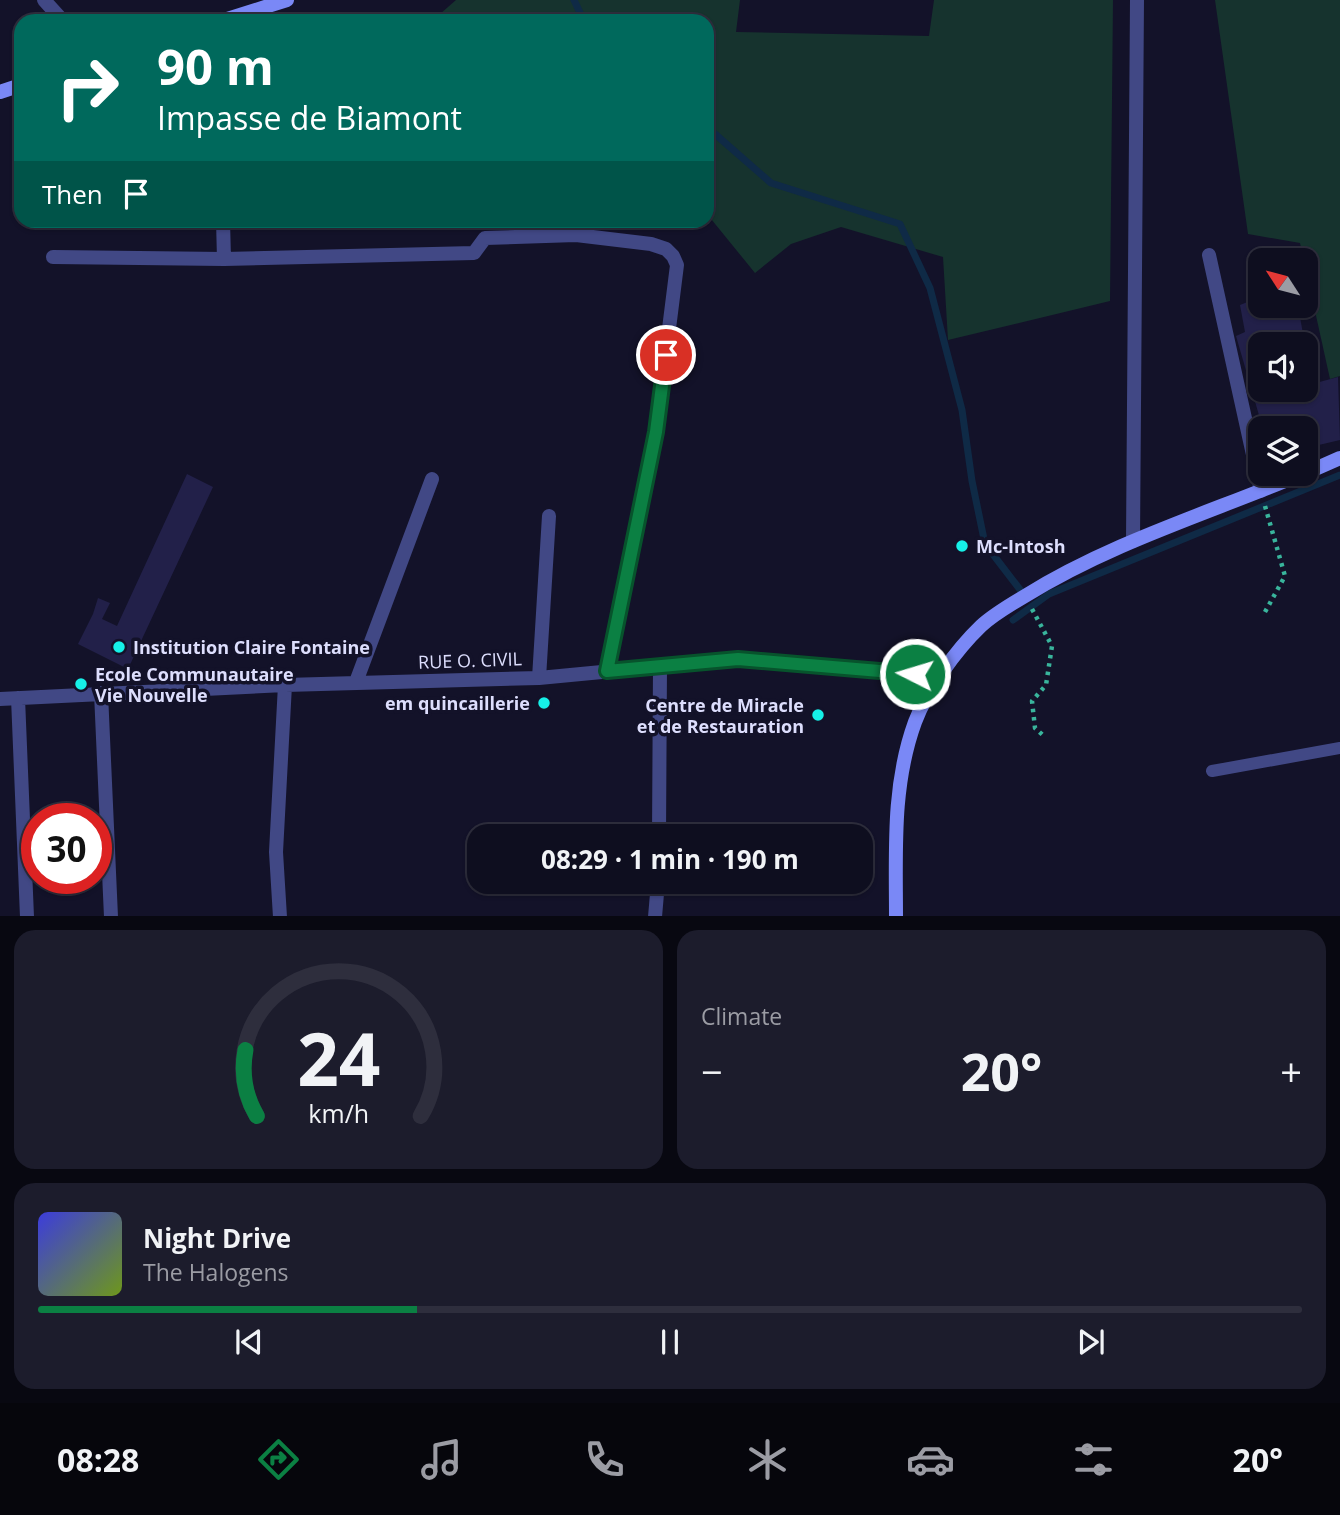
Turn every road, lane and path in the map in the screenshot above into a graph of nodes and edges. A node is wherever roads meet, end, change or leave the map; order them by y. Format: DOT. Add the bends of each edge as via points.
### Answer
graph roads {
  1 [pos="44,0"];
  2 [pos="287,0"];
  3 [pos="1137,0"];
  4 [pos="57,14"];
  5 [pos="243,14"];
  6 [pos="223,228"];
  7 [pos="1209,255"];
  8 [pos="53,257"];
  9 [pos="224,259"];
  10 [pos="1340,458"];
  11 [pos="1318,467"];
  12 [pos="432,479"];
  13 [pos="1273,486"];
  14 [pos="1261,491"];
  15 [pos="549,516"];
  16 [pos="1133,541"];
  17 [pos="1024,596"];
  18 [pos="1265,612"];
  19 [pos="660,666"];
  20 [pos="607,671"];
  21 [pos="940,676"];
  22 [pos="539,678"];
  23 [pos="356,682"];
  24 [pos="285,685"];
  25 [pos="101,693"];
  26 [pos="18,698"];
  27 [pos="0,699"];
  28 [pos="1045,737"];
  29 [pos="1340,748"];
  30 [pos="1212,771"];
  31 [pos="659,824"];
  32 [pos="656,894"];
  33 [pos="27,916"];
  34 [pos="111,916"];
  35 [pos="280,916"];
  36 [pos="655,916"];
  37 [pos="896,916"];
  1 -- 4 [label="street"];
  2 -- 5 [label="main road"];
  3 -- 16 [label="street"];
  6 -- 9 [label="street"];
  7 -- 14 [label="street"];
  8 -- 9 [label="street"];
  9 -- 20 [label="street" via="474,253 485,238 576,235 652,244 673,256 677,265 656,432"];
  10 -- 11 [label="main road"];
  12 -- 23 [label="street"];
  13 -- 14 [label="main road"];
  14 -- 16 [label="main road"];
  14 -- 18 [label="path" via="1285,576"];
  15 -- 22 [label="street"];
  16 -- 17 [label="main road"];
  17 -- 21 [label="main road" via="982,625"];
  17 -- 28 [label="path" via="1052,646 1046,685 1032,701 1035,728"];
  19 -- 20 [label="street, RUE O. CIVIL"];
  19 -- 21 [label="street, RUE O. CIVIL" via="738,659"];
  19 -- 31 [label="street"];
  20 -- 22 [label="street, RUE O. CIVIL"];
  21 -- 37 [label="main road" via="915,720 903,764 895,813"];
  22 -- 23 [label="street, RUE O. CIVIL"];
  23 -- 24 [label="street, RUE O. CIVIL"];
  24 -- 25 [label="street, RUE O. CIVIL"];
  24 -- 35 [label="street" via="276,852"];
  25 -- 26 [label="street, RUE O. CIVIL"];
  25 -- 34 [label="street"];
  26 -- 27 [label="street, RUE O. CIVIL"];
  26 -- 33 [label="street"];
  29 -- 30 [label="lane"];
  32 -- 36 [label="street"];
}
